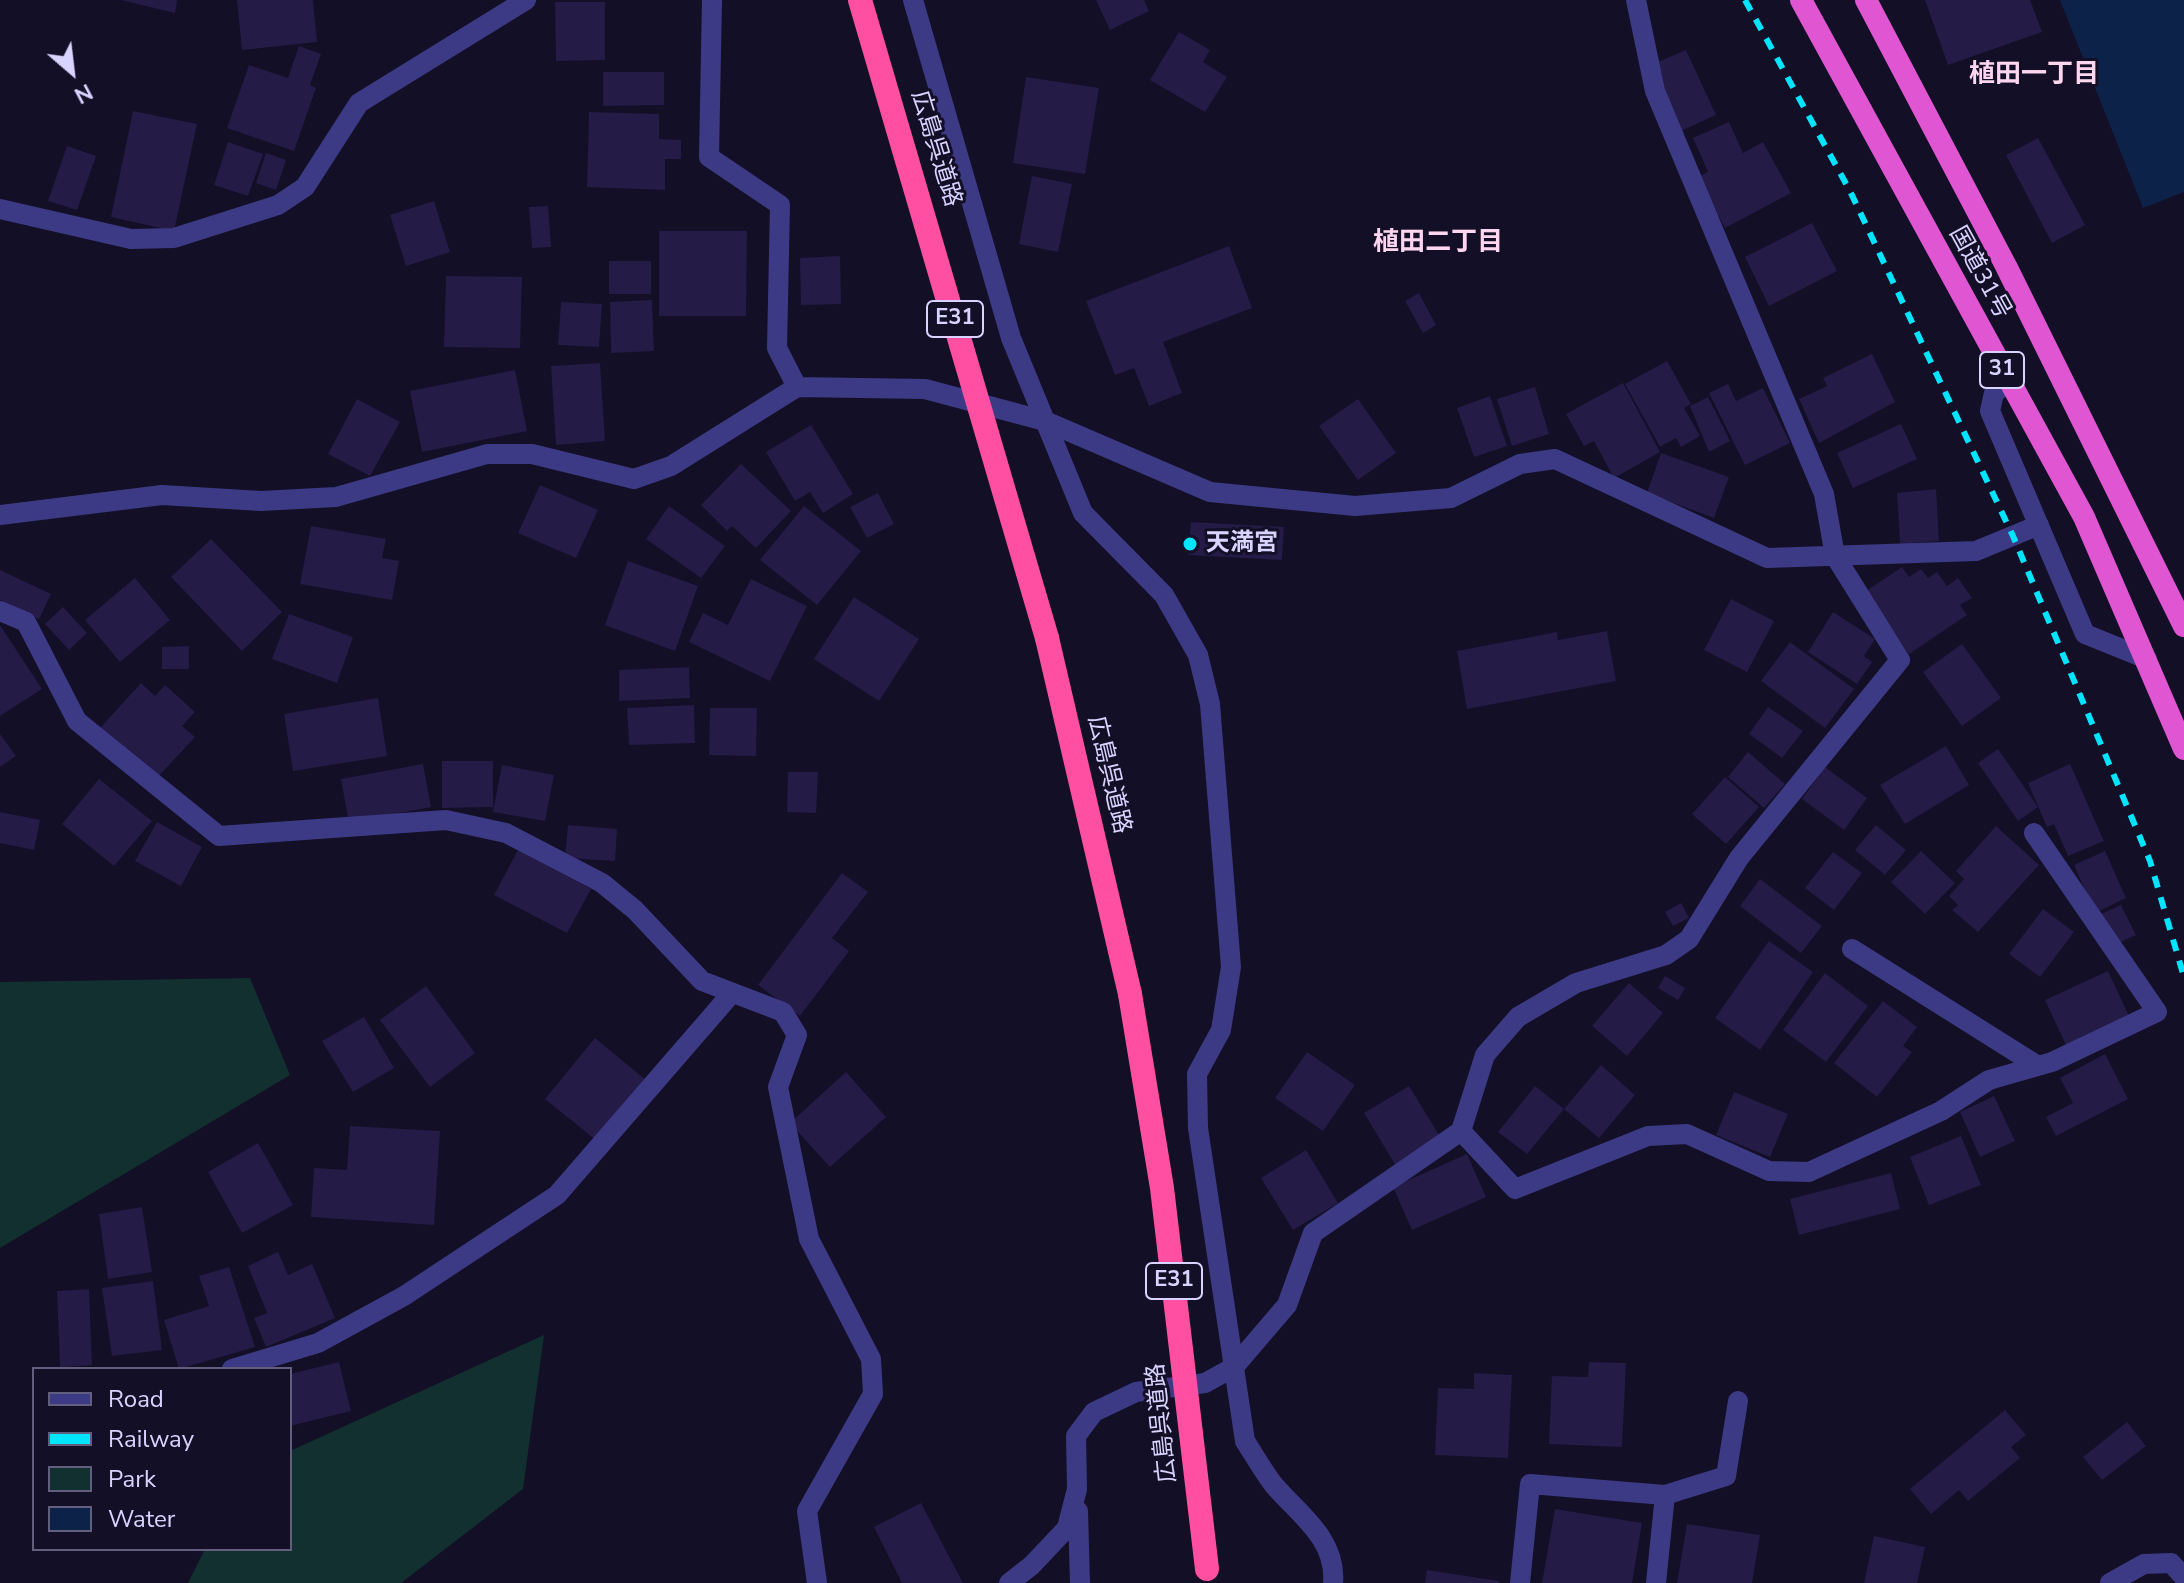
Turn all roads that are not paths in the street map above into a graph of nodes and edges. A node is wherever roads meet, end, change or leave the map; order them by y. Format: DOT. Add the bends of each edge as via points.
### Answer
graph roads {
  1 [pos="526,0"];
  2 [pos="712,0"];
  3 [pos="860,0"];
  4 [pos="913,0"];
  5 [pos="1636,0"];
  6 [pos="1801,0"];
  7 [pos="1866,0"];
  8 [pos="0,209"];
  9 [pos="2009,382"];
  10 [pos="797,387"];
  11 [pos="1045,421"];
  12 [pos="0,515"];
  13 [pos="2039,525"];
  14 [pos="1835,556"];
  15 [pos="0,611"];
  16 [pos="2184,626"];
  17 [pos="2147,659"];
  18 [pos="2184,749"];
  19 [pos="2034,833"];
  20 [pos="1852,949"];
  21 [pos="732,993"];
  22 [pos="2038,1066"];
  23 [pos="1461,1131"];
  24 [pos="238,1367"];
  25 [pos="1234,1367"];
  26 [pos="1738,1401"];
  27 [pos="1077,1489"];
  28 [pos="1665,1495"];
  29 [pos="1207,1576"];
  30 [pos="2184,1577"];
  31 [pos="817,1583"];
  32 [pos="1009,1583"];
  33 [pos="1080,1583"];
  34 [pos="1333,1583"];
  35 [pos="1520,1583"];
  36 [pos="1656,1583"];
  37 [pos="2110,1583"];
  1 -- 8 [label="street" via="359,103 305,187 278,205 174,238 131,239"];
  2 -- 10 [label="street" via="709,157 780,205 777,348"];
  3 -- 29 [label="highway, 広島呉道路 / E31, bridge" via="1047,638 1130,994 1162,1188"];
  4 -- 11 [label="street" via="1011,338"];
  5 -- 14 [label="street" via="1655,91 1824,494"];
  6 -- 9 [label="highway, 国道31号 / 31"];
  7 -- 16 [label="highway, 国道31号 / 31" via="2006,266"];
  9 -- 13 [label="street" via="1994,393 1990,411"];
  9 -- 17 [label="highway, 国道31号 / 31" via="2084,517"];
  10 -- 11 [label="street" via="925,389"];
  10 -- 12 [label="street" via="671,466 634,479 532,454 487,454 336,497 261,501 162,495"];
  11 -- 14 [label="street" via="1210,492 1355,506 1451,498 1520,464 1555,459 1767,558"];
  11 -- 25 [label="street" via="1083,513 1171,607 1198,655 1210,704 1231,967 1221,1030 1197,1074 1198,1128"];
  13 -- 14 [label="street" via="1976,551"];
  13 -- 17 [label="street" via="2085,634"];
  14 -- 23 [label="street" via="1900,660 1739,858 1689,939 1666,955 1576,983 1518,1017 1485,1055"];
  15 -- 21 [label="street" via="26,622 77,721 219,836 446,820 506,833 602,883 702,981"];
  17 -- 18 [label="highway, 国道31号 / 31"];
  19 -- 22 [label="street" via="2157,1012"];
  20 -- 22 [label="street"];
  21 -- 24 [label="street" via="557,1195 404,1296 331,1336"];
  21 -- 31 [label="street" via="783,1012 797,1035 778,1087 809,1239 871,1359 873,1394 807,1511"];
  22 -- 23 [label="street" via="1989,1080 1941,1111 1809,1172 1769,1171 1687,1134 1648,1136 1515,1189"];
  23 -- 25 [label="street" via="1313,1233 1287,1305"];
  25 -- 27 [label="street" via="1205,1383 1136,1392 1094,1412 1076,1436"];
  25 -- 34 [label="street" via="1245,1441 1274,1484 1312,1521 1334,1571"];
  26 -- 28 [label="street" via="1726,1476"];
  27 -- 32 [label="street" via="1067,1528"];
  27 -- 33 [label="street"];
  28 -- 35 [label="street" via="1530,1484"];
  28 -- 36 [label="street"];
  30 -- 37 [label="street" via="2171,1563 2144,1564"];
}
